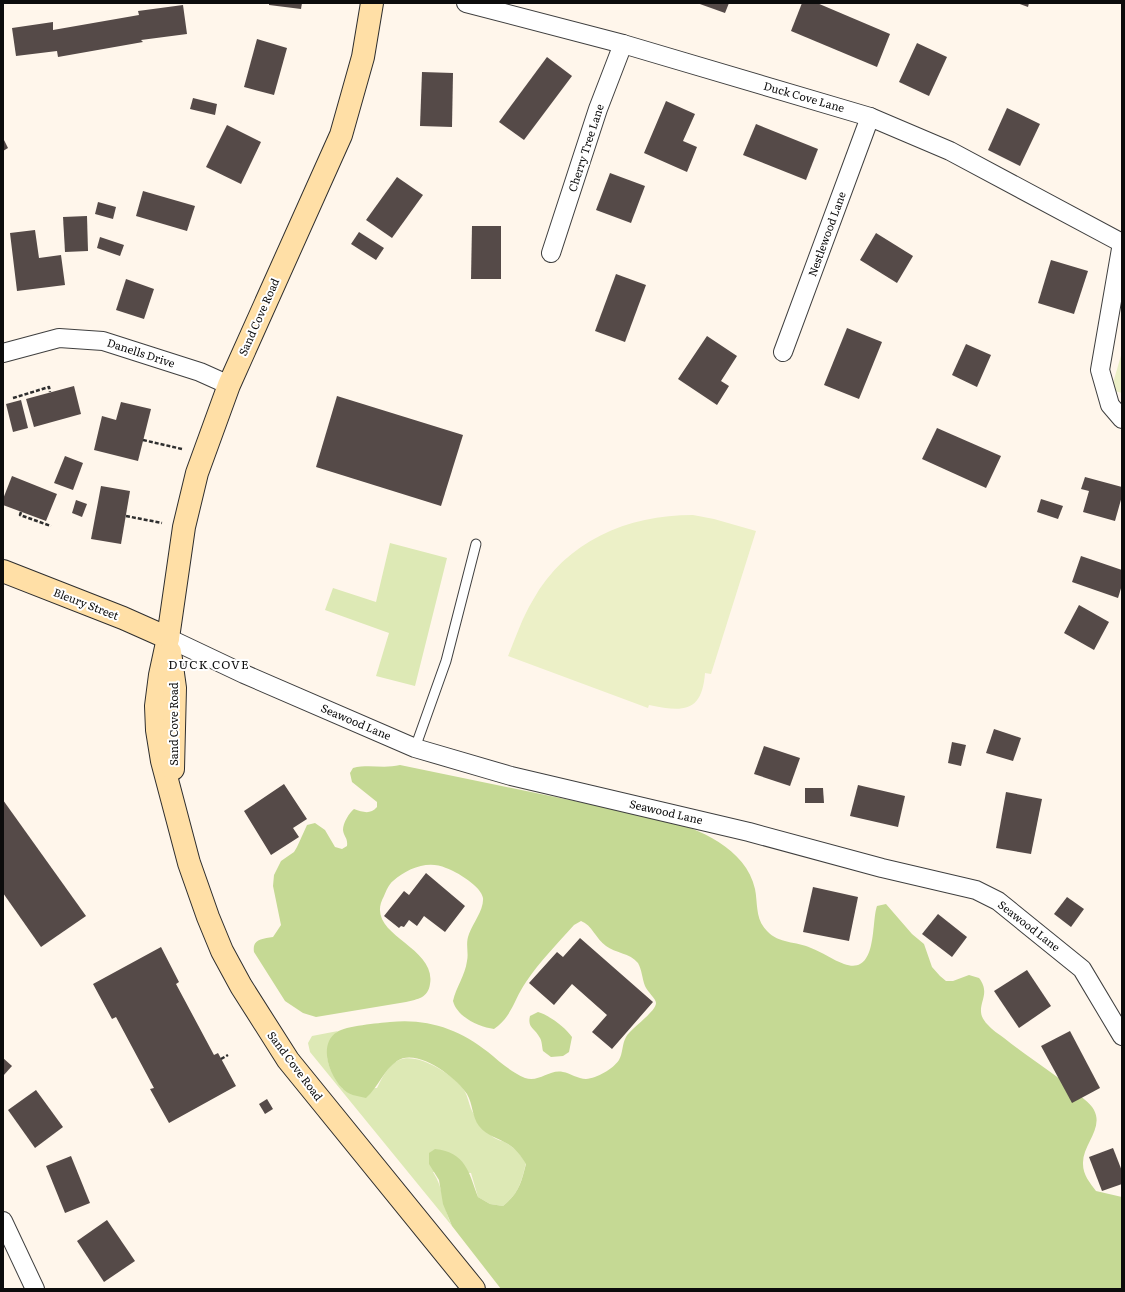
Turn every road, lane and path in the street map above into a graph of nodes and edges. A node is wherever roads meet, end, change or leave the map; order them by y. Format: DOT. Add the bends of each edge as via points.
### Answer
graph roads {
  1 [pos="372,3"];
  2 [pos="466,3"];
  3 [pos="623,44"];
  4 [pos="870,117"];
  5 [pos="1122,243"];
  6 [pos="551,253"];
  7 [pos="783,352"];
  8 [pos="3,353"];
  9 [pos="229,385"];
  10 [pos="50,392"];
  11 [pos="12,398"];
  12 [pos="1122,419"];
  13 [pos="143,440"];
  14 [pos="204,454"];
  15 [pos="21,512"];
  16 [pos="126,516"];
  17 [pos="51,526"];
  18 [pos="184,527"];
  19 [pos="476,544"];
  20 [pos="3,571"];
  21 [pos="168,638"];
  22 [pos="415,748"];
  23 [pos="1122,1036"];
  24 [pos="228,1055"];
  25 [pos="221,1058"];
  26 [pos="3,1221"];
  27 [pos="35,1289"];
  28 [pos="474,1289"];
  1 -- 9 [label="street, Sand Cove Road" via="364,57 340,135"];
  2 -- 3 [label="street, Duck Cove Lane"];
  3 -- 4 [label="street, Duck Cove Lane"];
  3 -- 6 [label="street, Cherry Tree Lane" via="598,109"];
  4 -- 5 [label="street, Duck Cove Lane" via="950,151"];
  4 -- 7 [label="street, Nestlewood Lane"];
  5 -- 12 [label="street" via="1100,370 1110,406"];
  8 -- 9 [label="street, Danells Drive" via="59,338 103,341 200,372"];
  9 -- 14 [label="street, Sand Cove Road"];
  10 -- 11 [label="path" via="49,387"];
  13 -- 14 [label="path"];
  14 -- 18 [label="street, Sand Cove Road"];
  15 -- 17 [label="path" via="20,515"];
  16 -- 18 [label="path"];
  18 -- 21 [label="street, Sand Cove Road"];
  19 -- 22 [label="lane" via="446,661"];
  20 -- 21 [label="street, Bleury Street"];
  21 -- 22 [label="street, Seawood Lane"];
  21 -- 28 [label="street, Sand Cove Road" via="156,706 157,730 174,810 189,864 208,917 241,986 271,1036 339,1125"];
  22 -- 23 [label="street, Seawood Lane" via="511,776 750,832 882,868 976,890 998,901 1082,969"];
  24 -- 25 [label="path"];
  26 -- 27 [label="street"];
}
